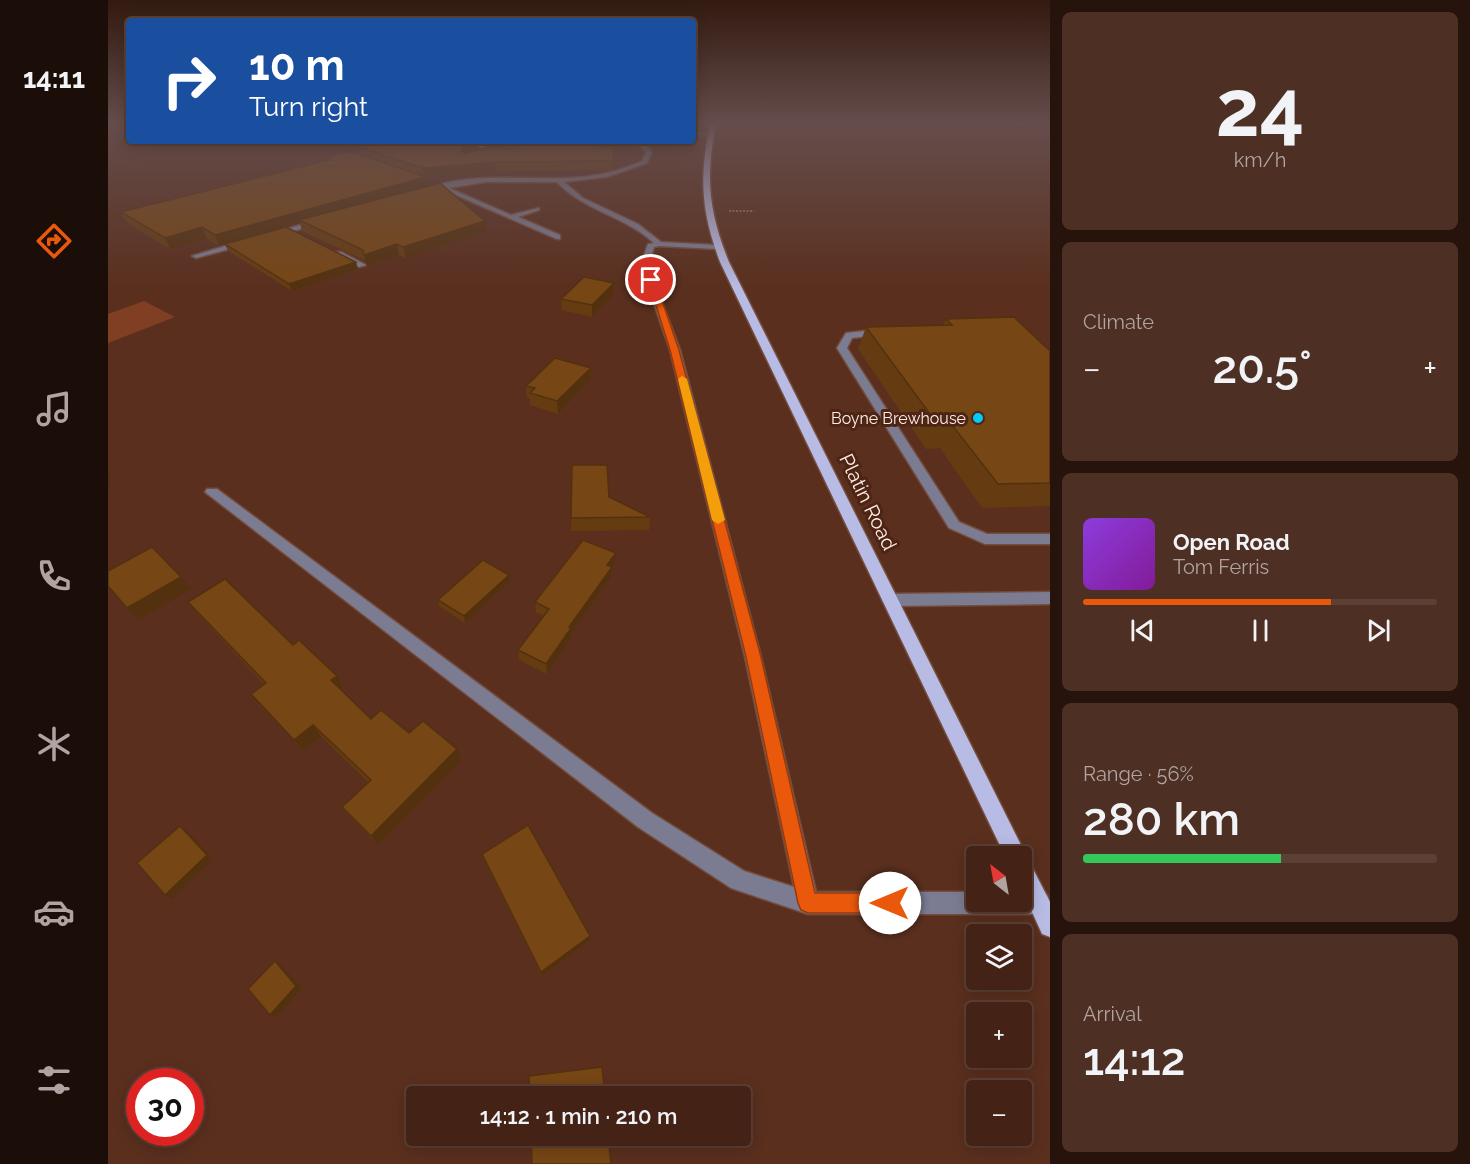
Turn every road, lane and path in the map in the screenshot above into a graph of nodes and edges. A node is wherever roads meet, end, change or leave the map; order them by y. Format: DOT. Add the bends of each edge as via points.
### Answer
graph roads {
  1 [pos="568,179"];
  2 [pos="704,179"];
  3 [pos="559,180"];
  4 [pos="423,181"];
  5 [pos="443,188"];
  6 [pos="421,193"];
  7 [pos="537,209"];
  8 [pos="511,217"];
  9 [pos="334,218"];
  10 [pos="290,230"];
  11 [pos="300,235"];
  12 [pos="557,237"];
  13 [pos="659,244"];
  14 [pos="717,247"];
  15 [pos="331,250"];
  16 [pos="196,256"];
  17 [pos="362,265"];
  18 [pos="890,331"];
  19 [pos="212,492"];
  20 [pos="1050,538"];
  21 [pos="1050,598"];
  22 [pos="890,600"];
  23 [pos="1011,846"];
  24 [pos="1032,889"];
  25 [pos="808,903"];
  26 [pos="1039,903"];
  27 [pos="1050,926"];
  1 -- 3 [label="street"];
  2 -- 14 [label="main road, Platin Road"];
  3 -- 5 [label="street" via="484,180"];
  3 -- 13 [label="street" via="569,193 627,220"];
  4 -- 5 [label="street"];
  5 -- 6 [label="street"];
  5 -- 8 [label="street"];
  7 -- 8 [label="street"];
  8 -- 12 [label="street"];
  9 -- 10 [label="street"];
  10 -- 11 [label="street"];
  10 -- 16 [label="street"];
  13 -- 14 [label="street"];
  13 -- 25 [label="street" via="651,246 647,258 654,292 675,350 753,657"];
  14 -- 22 [label="main road, Platin Road"];
  15 -- 17 [label="street"];
  18 -- 20 [label="street" via="849,335 842,348 954,525 985,539"];
  19 -- 25 [label="street" via="645,820 739,880"];
  21 -- 22 [label="street"];
  22 -- 23 [label="main road, Platin Road"];
  24 -- 26 [label="main road"];
  25 -- 26 [label="street"];
  26 -- 27 [label="main road"];
}
